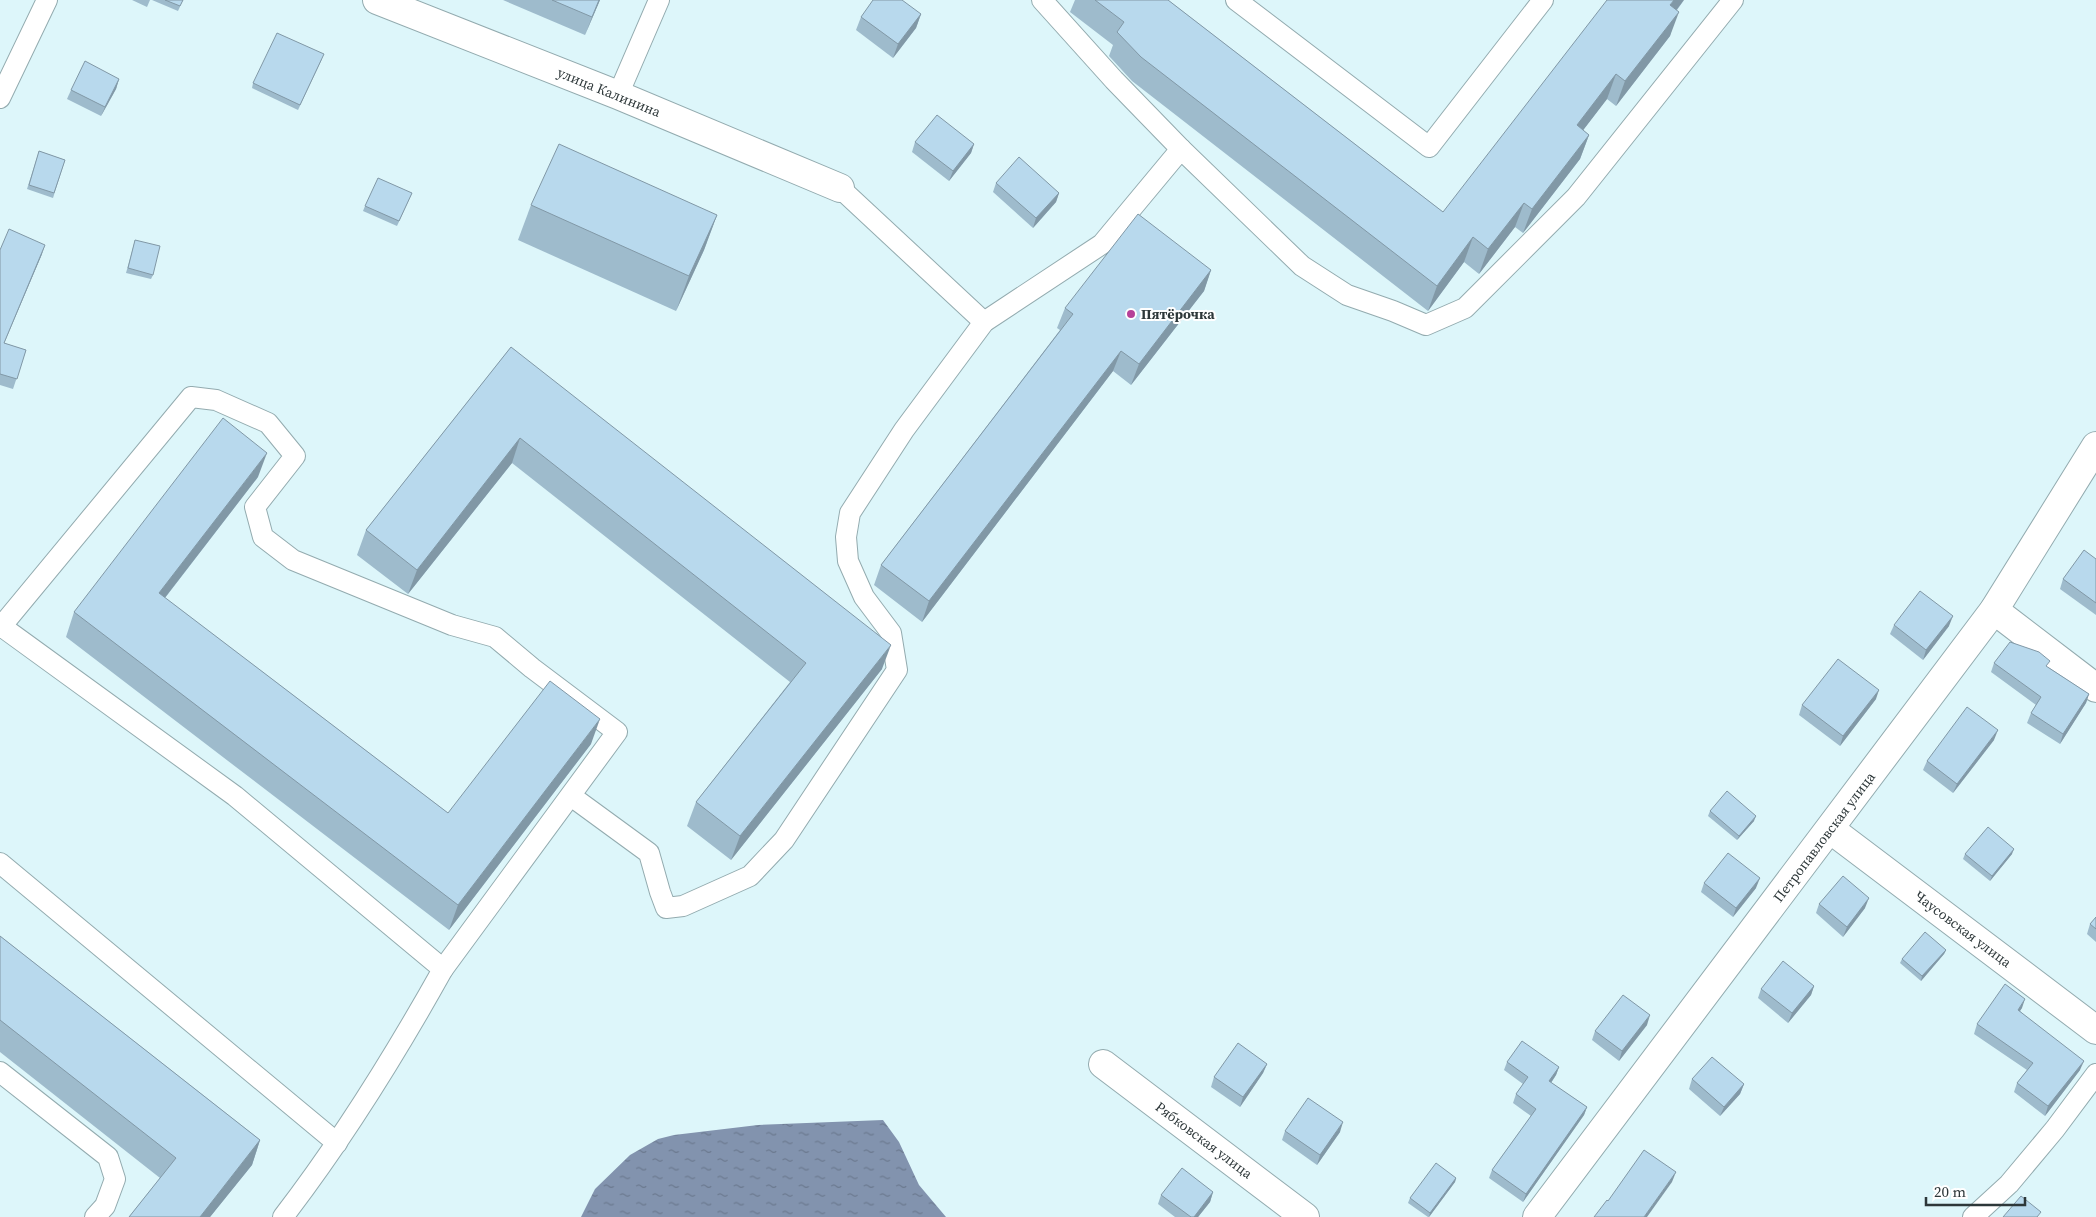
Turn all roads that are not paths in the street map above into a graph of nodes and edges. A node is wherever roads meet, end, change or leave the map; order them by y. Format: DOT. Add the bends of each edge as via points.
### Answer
graph roads {
  1 [pos="47,0"];
  2 [pos="659,0"];
  3 [pos="1042,0"];
  4 [pos="1236,0"];
  5 [pos="1543,0"];
  6 [pos="1733,0"];
  7 [pos="384,1"];
  8 [pos="618,95"];
  9 [pos="0,98"];
  10 [pos="1181,149"];
  11 [pos="840,188"];
  12 [pos="984,322"];
  13 [pos="2096,446"];
  14 [pos="1994,610"];
  15 [pos="0,627"];
  16 [pos="2096,688"];
  17 [pos="571,796"];
  18 [pos="1830,829"];
  19 [pos="0,862"];
  20 [pos="443,969"];
  21 [pos="2096,1030"];
  22 [pos="1103,1064"];
  23 [pos="0,1072"];
  24 [pos="2096,1074"];
  25 [pos="337,1144"];
  26 [pos="96,1217"];
  27 [pos="283,1217"];
  28 [pos="1305,1217"];
  29 [pos="1537,1217"];
  30 [pos="1974,1217"];
  1 -- 9 [label="lane"];
  2 -- 8 [label="lane"];
  3 -- 10 [label="lane"];
  4 -- 5 [label="lane" via="1429,147"];
  6 -- 10 [label="lane" via="1576,197 1465,308 1426,326 1347,295 1302,266"];
  7 -- 8 [label="street, улица Калинина"];
  8 -- 11 [label="street, улица Калинина"];
  10 -- 12 [label="lane" via="1102,244"];
  11 -- 12 [label="lane"];
  12 -- 17 [label="lane" via="904,430 850,513 846,537 848,561 864,597 891,633 897,670 784,840 750,876 683,906 666,908 649,853"];
  13 -- 14 [label="street, Петропавловская улица"];
  14 -- 16 [label="street"];
  14 -- 18 [label="street, Петропавловская улица"];
  15 -- 17 [label="lane" via="191,397 216,400 268,423 295,456 255,507 263,537 293,560 452,625 496,637 617,732"];
  15 -- 20 [label="lane" via="235,796"];
  17 -- 20 [label="lane"];
  18 -- 21 [label="street, Чаусовская улица"];
  18 -- 29 [label="street, Петропавловская улица"];
  19 -- 25 [label="lane"];
  20 -- 25 [label="lane" via="396,1052"];
  22 -- 28 [label="street, Рябковская улица"];
  23 -- 26 [label="lane" via="108,1157 115,1179 105,1206"];
  24 -- 30 [label="lane" via="2055,1130 2009,1184"];
  25 -- 27 [label="lane"];
}
